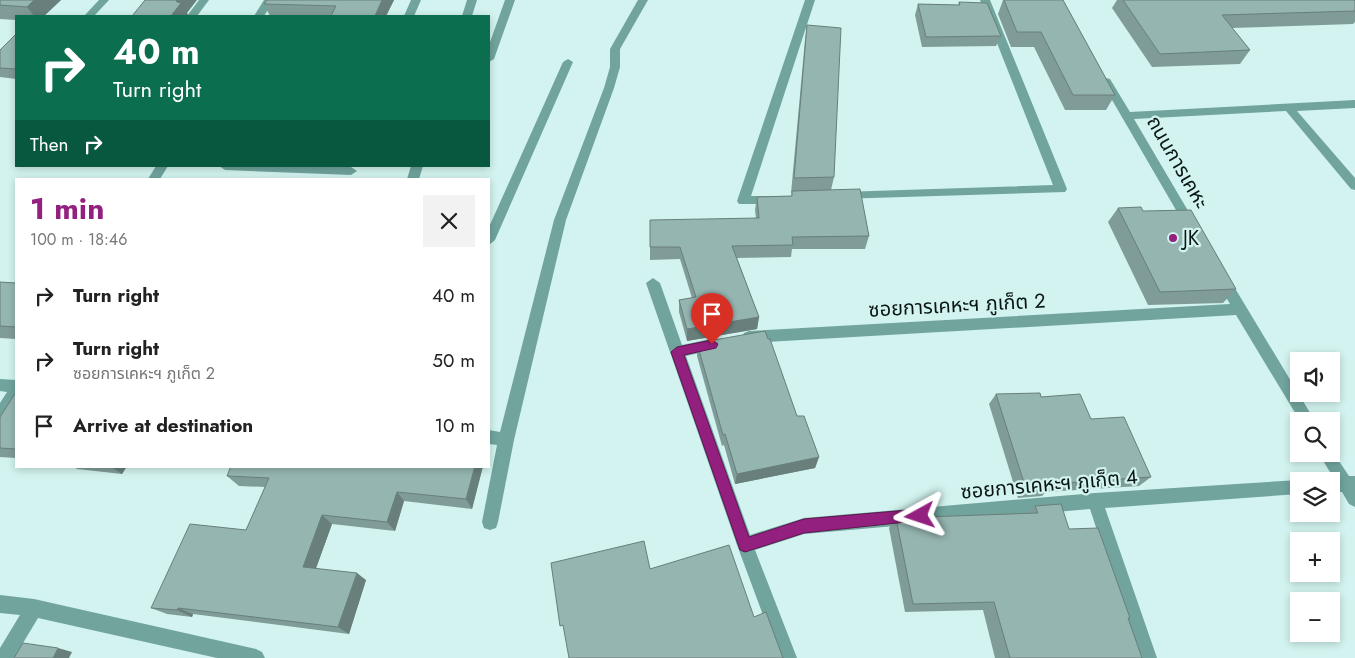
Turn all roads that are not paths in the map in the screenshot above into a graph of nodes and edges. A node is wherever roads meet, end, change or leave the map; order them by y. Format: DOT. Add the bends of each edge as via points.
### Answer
graph roads {
  1 [pos="104,0"];
  2 [pos="204,0"];
  3 [pos="269,0"];
  4 [pos="416,0"];
  5 [pos="472,0"];
  6 [pos="510,0"];
  7 [pos="643,0"];
  8 [pos="810,0"];
  9 [pos="985,0"];
  10 [pos="91,15"];
  11 [pos="193,15"];
  12 [pos="260,15"];
  13 [pos="409,15"];
  14 [pos="467,15"];
  15 [pos="490,56"];
  16 [pos="568,62"];
  17 [pos="1097,66"];
  18 [pos="1355,104"];
  19 [pos="1289,108"];
  20 [pos="1126,116"];
  21 [pos="161,167"];
  22 [pos="250,167"];
  23 [pos="351,171"];
  24 [pos="155,178"];
  25 [pos="1355,186"];
  26 [pos="830,197"];
  27 [pos="782,199"];
  28 [pos="1195,234"];
  29 [pos="490,238"];
  30 [pos="1215,267"];
  31 [pos="653,284"];
  32 [pos="1240,310"];
  33 [pos="677,352"];
  34 [pos="0,385"];
  35 [pos="15,386"];
  36 [pos="15,392"];
  37 [pos="1302,412"];
  38 [pos="0,415"];
  39 [pos="490,437"];
  40 [pos="506,440"];
  41 [pos="1332,462"];
  42 [pos="1344,484"];
  43 [pos="1290,488"];
  44 [pos="1355,499"];
  45 [pos="1095,501"];
  46 [pos="490,522"];
  47 [pos="745,545"];
  48 [pos="0,604"];
  49 [pos="34,608"];
  50 [pos="4,658"];
  51 [pos="256,658"];
  52 [pos="788,658"];
  53 [pos="1148,658"];
  1 -- 10 [label="street"];
  2 -- 11 [label="street"];
  3 -- 12 [label="street"];
  4 -- 13 [label="street"];
  5 -- 14 [label="street"];
  6 -- 15 [label="street"];
  7 -- 40 [label="street" via="615,48 615,67 609,88 560,220"];
  8 -- 27 [label="street" via="743,201"];
  9 -- 26 [label="street" via="1061,189"];
  16 -- 29 [label="street"];
  17 -- 20 [label="street, ถนนการเคหะ"];
  18 -- 19 [label="street"];
  19 -- 20 [label="street" via="1236,108"];
  19 -- 25 [label="street"];
  20 -- 28 [label="street, ถนนการเคหะ"];
  21 -- 24 [label="street"];
  22 -- 23 [label="street"];
  30 -- 32 [label="street"];
  31 -- 33 [label="street"];
  32 -- 33 [label="street, ซอยการเคหะฯ ภูเก็ต 2" via="734,340"];
  32 -- 37 [label="street"];
  33 -- 47 [label="street"];
  34 -- 35 [label="street"];
  36 -- 38 [label="street"];
  39 -- 40 [label="street"];
  40 -- 46 [label="street"];
  41 -- 42 [label="street"];
  42 -- 44 [label="street"];
  43 -- 45 [label="street, ซอยการเคหะฯ ภูเก็ต 4"];
  45 -- 47 [label="street, ซอยการเคหะฯ ภูเก็ต 4" via="804,526"];
  45 -- 53 [label="street"];
  47 -- 52 [label="street"];
  48 -- 49 [label="street"];
  49 -- 50 [label="street"];
  49 -- 51 [label="street"];
}
